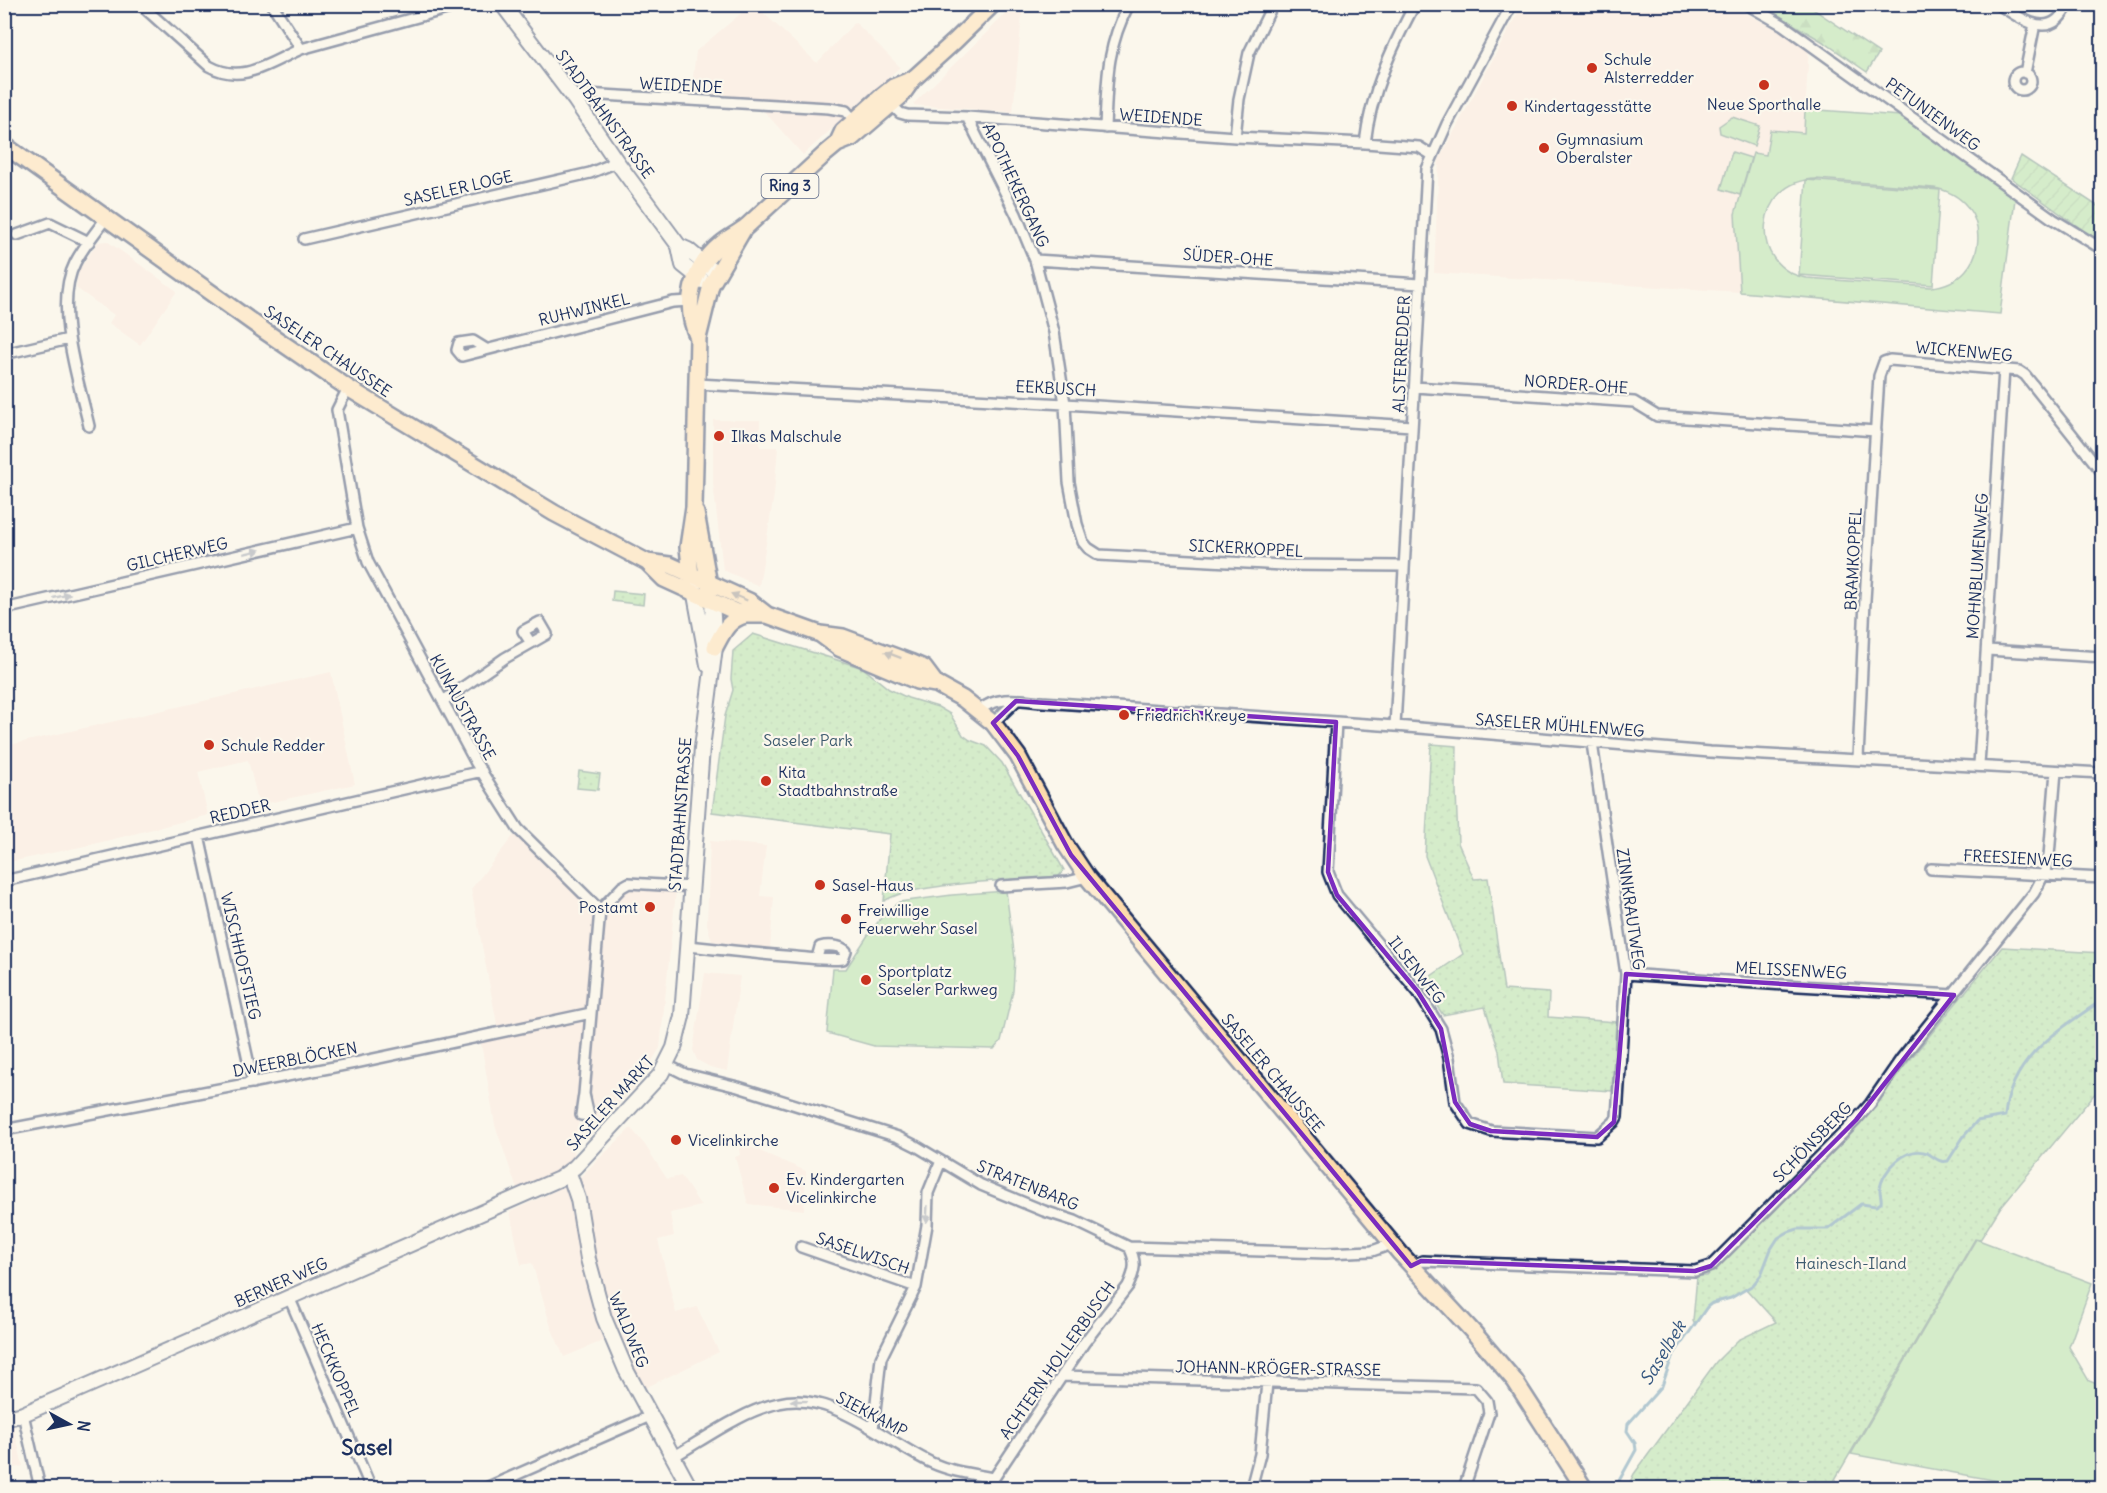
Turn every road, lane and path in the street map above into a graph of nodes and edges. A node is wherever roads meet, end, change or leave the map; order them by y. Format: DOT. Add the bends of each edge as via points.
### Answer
graph roads {
  1 [pos="140,4"];
  2 [pos="272,4"];
  3 [pos="465,4"];
  4 [pos="502,4"];
  5 [pos="993,4"];
  6 [pos="1129,4"];
  7 [pos="1274,4"];
  8 [pos="1414,4"];
  9 [pos="1512,4"];
  10 [pos="1746,4"];
  11 [pos="1998,4"];
  12 [pos="2069,4"];
  13 [pos="2035,24"];
  14 [pos="301,49"];
  15 [pos="2025,73"];
  16 [pos="913,79"];
  17 [pos="575,100"];
  18 [pos="891,104"];
  19 [pos="967,117"];
  20 [pos="855,121"];
  21 [pos="1105,128"];
  22 [pos="1235,137"];
  23 [pos="1365,143"];
  24 [pos="837,144"];
  25 [pos="4,145"];
  26 [pos="1432,155"];
  27 [pos="617,162"];
  28 [pos="106,218"];
  29 [pos="744,228"];
  30 [pos="17,235"];
  31 [pos="304,239"];
  32 [pos="89,242"];
  33 [pos="2103,249"];
  34 [pos="1035,260"];
  35 [pos="700,270"];
  36 [pos="714,280"];
  37 [pos="1420,284"];
  38 [pos="690,301"];
  39 [pos="698,338"];
  40 [pos="69,339"];
  41 [pos="486,349"];
  42 [pos="4,354"];
  43 [pos="1884,362"];
  44 [pos="2004,369"];
  45 [pos="697,384"];
  46 [pos="1414,387"];
  47 [pos="348,388"];
  48 [pos="1065,404"];
  49 [pos="89,426"];
  50 [pos="1412,426"];
  51 [pos="1876,431"];
  52 [pos="2103,472"];
  53 [pos="694,507"];
  54 [pos="357,528"];
  55 [pos="1088,548"];
  56 [pos="647,562"];
  57 [pos="1404,566"];
  58 [pos="691,576"];
  59 [pos="709,584"];
  60 [pos="694,594"];
  61 [pos="712,602"];
  62 [pos="4,609"];
  63 [pos="746,615"];
  64 [pos="767,615"];
  65 [pos="531,643"];
  66 [pos="715,647"];
  67 [pos="1987,650"];
  68 [pos="2103,657"];
  69 [pos="709,685"];
  70 [pos="443,701"];
  71 [pos="1016,701"];
  72 [pos="979,711"];
  73 [pos="1336,722"];
  74 [pos="993,723"];
  75 [pos="1395,726"];
  76 [pos="1593,742"];
  77 [pos="1858,759"];
  78 [pos="1979,765"];
  79 [pos="482,771"];
  80 [pos="2055,771"];
  81 [pos="2103,773"];
  82 [pos="199,836"];
  83 [pos="1931,869"];
  84 [pos="2044,874"];
  85 [pos="1087,877"];
  86 [pos="2103,878"];
  87 [pos="4,881"];
  88 [pos="1001,886"];
  89 [pos="693,887"];
  90 [pos="600,910"];
  91 [pos="688,946"];
  92 [pos="817,958"];
  93 [pos="1626,974"];
  94 [pos="1954,994"];
  95 [pos="591,1013"];
  96 [pos="667,1065"];
  97 [pos="253,1083"];
  98 [pos="584,1094"];
  99 [pos="1617,1117"];
  100 [pos="4,1130"];
  101 [pos="941,1161"];
  102 [pos="569,1173"];
  103 [pos="1392,1244"];
  104 [pos="801,1247"];
  105 [pos="1129,1247"];
  106 [pos="1411,1266"];
  107 [pos="916,1287"];
  108 [pos="288,1297"];
  109 [pos="1062,1376"];
  110 [pos="1267,1383"];
  111 [pos="23,1414"];
  112 [pos="650,1416"];
  113 [pos="4,1419"];
  114 [pos="873,1429"];
  115 [pos="673,1456"];
  116 [pos="993,1483"];
  117 [pos="40,1488"];
  118 [pos="371,1488"];
  119 [pos="486,1488"];
  120 [pos="690,1488"];
  121 [pos="1251,1488"];
  122 [pos="1464,1488"];
  123 [pos="1584,1488"];
  1 -- 14 [label="street" via="219,72 241,74 257,70"];
  2 -- 14 [label="street"];
  3 -- 14 [label="street"];
  4 -- 17 [label="main road, STADTBAHNSTRASSE"];
  5 -- 16 [label="main road, Ring 3"];
  6 -- 21 [label="street" via="1111,49"];
  7 -- 22 [label="street" via="1249,53"];
  8 -- 23 [label="street" via="1379,80"];
  9 -- 26 [label="street, ALSTERREDDER"];
  10 -- 33 [label="street, PETUNIENWEG" via="1783,25 2053,219"];
  11 -- 13 [label="street"];
  12 -- 13 [label="street" via="2053,22"];
  13 -- 15 [label="street"];
  16 -- 18 [label="main road, Ring 3"];
  16 -- 20 [label="main road, Ring 3" via="893,87"];
  17 -- 20 [label="street, WEIDENDE" via="585,94 829,108 846,111"];
  17 -- 27 [label="main road, STADTBAHNSTRASSE"];
  18 -- 19 [label="street, WEIDENDE" via="907,115"];
  18 -- 24 [label="main road, Ring 3" via="852,138"];
  19 -- 21 [label="street, WEIDENDE"];
  19 -- 34 [label="street, APOTHEKERGANG"];
  20 -- 24 [label="main road, Ring 3" via="843,131"];
  21 -- 22 [label="street, WEIDENDE"];
  22 -- 23 [label="street, WEIDENDE"];
  23 -- 26 [label="street, WEIDENDE" via="1419,147"];
  24 -- 29 [label="main road, Ring 3"];
  25 -- 28 [label="main road, SASELER CHAUSSEE"];
  26 -- 37 [label="street, ALSTERREDDER" via="1426,178"];
  27 -- 31 [label="street, SASELER LOGE" via="590,172"];
  27 -- 35 [label="main road, STADTBAHNSTRASSE" via="679,246 683,265"];
  28 -- 32 [label="street"];
  28 -- 47 [label="main road, SASELER CHAUSSEE"];
  29 -- 35 [label="main road, Ring 3" via="719,245"];
  29 -- 36 [label="main road, Ring 3"];
  30 -- 32 [label="street" via="50,224"];
  32 -- 40 [label="street" via="74,265 69,284"];
  34 -- 37 [label="street, SÜDER-OHE"];
  34 -- 48 [label="street, APOTHEKERGANG" via="1054,332"];
  35 -- 36 [label="main road, STADTBAHNSTRASSE"];
  35 -- 38 [label="main road, STADTBAHNSTRASSE / Ring 3"];
  36 -- 39 [label="main road, STADTBAHNSTRASSE / Ring 3"];
  37 -- 46 [label="street, ALSTERREDDER"];
  38 -- 39 [label="main road, STADTBAHNSTRASSE / Ring 3" via="691,322"];
  38 -- 41 [label="street, RUHWINKEL"];
  39 -- 45 [label="main road, STADTBAHNSTRASSE / Ring 3"];
  40 -- 42 [label="street"];
  40 -- 49 [label="street"];
  43 -- 44 [label="street, WICKENWEG"];
  43 -- 51 [label="street, BRAMKOPPEL" via="1880,370"];
  44 -- 52 [label="street, WICKENWEG" via="2025,375"];
  44 -- 67 [label="street, MOHNBLUMENWEG"];
  45 -- 48 [label="street, EEKBUSCH"];
  45 -- 53 [label="main road, STADTBAHNSTRASSE / Ring 3"];
  46 -- 50 [label="street, ALSTERREDDER"];
  46 -- 51 [label="street, NORDER-OHE" via="1606,399 1634,402 1657,416"];
  47 -- 54 [label="street, KUNAUSTRASSE" via="337,410"];
  47 -- 56 [label="main road, SASELER CHAUSSEE" via="554,513"];
  48 -- 50 [label="street, EEKBUSCH"];
  48 -- 55 [label="street, APOTHEKERGANG" via="1069,482 1077,524"];
  50 -- 57 [label="street, ALSTERREDDER"];
  51 -- 77 [label="street, BRAMKOPPEL"];
  53 -- 58 [label="main road, STADTBAHNSTRASSE / Ring 3" via="688,547"];
  53 -- 59 [label="main road, STADTBAHNSTRASSE / Ring 3"];
  62 -- 54 [label="street, GILCHERWEG, one-way"];
  54 -- 70 [label="street, KUNAUSTRASSE" via="368,562"];
  55 -- 57 [label="street, SICKERKOPPEL" via="1099,555 1234,563"];
  56 -- 58 [label="main road, SASELER CHAUSSEE" via="670,565"];
  56 -- 60 [label="main road, SASELER CHAUSSEE" via="664,579"];
  57 -- 75 [label="street, ALSTERREDDER"];
  58 -- 59 [label="main road, SASELER CHAUSSEE"];
  58 -- 60 [label="main road, STADTBAHNSTRASSE / Ring 3"];
  59 -- 61 [label="main road, STADTBAHNSTRASSE / Ring 3"];
  64 -- 59 [label="main road, SASELER CHAUSSEE, one-way" via="749,601"];
  60 -- 61 [label="main road, SASELER CHAUSSEE"];
  60 -- 69 [label="main road, STADTBAHNSTRASSE"];
  61 -- 63 [label="main road, SASELER CHAUSSEE"];
  61 -- 66 [label="main road, STADTBAHNSTRASSE"];
  63 -- 64 [label="main road, SASELER CHAUSSEE"];
  63 -- 66 [label="main road" via="731,622"];
  64 -- 72 [label="main road, SASELER CHAUSSEE" via="820,634 839,648 917,681 936,684"];
  65 -- 70 [label="street"];
  66 -- 69 [label="main road, STADTBAHNSTRASSE"];
  67 -- 68 [label="street"];
  67 -- 78 [label="street, MOHNBLUMENWEG"];
  69 -- 89 [label="main road, STADTBAHNSTRASSE"];
  70 -- 79 [label="street, KUNAUSTRASSE"];
  71 -- 72 [label="street, SASELER MÜHLENWEG" via="991,702"];
  71 -- 73 [label="street, SASELER MÜHLENWEG"];
  71 -- 74 [label="street"];
  72 -- 74 [label="main road, SASELER CHAUSSEE"];
  73 -- 75 [label="street, SASELER MÜHLENWEG"];
  73 -- 99 [label="street, ILSENWEG" via="1328,872 1337,895 1418,992 1441,1029 1455,1102 1470,1124 1491,1131 1597,1137"];
  74 -- 85 [label="main road, SASELER CHAUSSEE" via="1018,756"];
  75 -- 76 [label="street, SASELER MÜHLENWEG"];
  76 -- 77 [label="street, SASELER MÜHLENWEG"];
  76 -- 93 [label="street, ZINNKRAUTWEG"];
  77 -- 78 [label="street, SASELER MÜHLENWEG"];
  78 -- 80 [label="street, SASELER MÜHLENWEG"];
  79 -- 82 [label="street, REDDER"];
  79 -- 90 [label="street, KUNAUSTRASSE" via="518,829"];
  80 -- 81 [label="street, SASELER MÜHLENWEG"];
  80 -- 84 [label="street, SCHÖNSBERG"];
  82 -- 87 [label="street, REDDER"];
  82 -- 97 [label="street, WISCHHOFSTIEG"];
  83 -- 84 [label="street, FREESIENWEG"];
  84 -- 86 [label="street, FREESIENWEG"];
  84 -- 94 [label="street, SCHÖNSBERG" via="2028,903"];
  85 -- 88 [label="street"];
  85 -- 103 [label="main road, SASELER CHAUSSEE"];
  89 -- 90 [label="street" via="629,883"];
  89 -- 91 [label="main road, STADTBAHNSTRASSE"];
  90 -- 95 [label="street, SASELER MARKT"];
  91 -- 92 [label="street"];
  91 -- 96 [label="main road, SASELER MARKT" via="682,1016"];
  93 -- 94 [label="street, MELISSENWEG"];
  93 -- 99 [label="street, ZINNKRAUTWEG"];
  94 -- 106 [label="street, SCHÖNSBERG" via="1856,1120 1708,1268 1695,1271 1422,1261"];
  95 -- 97 [label="street, DWEERBLÖCKEN"];
  95 -- 98 [label="street, SASELER MARKT"];
  96 -- 101 [label="street, STRATENBARG" via="685,1074 898,1137"];
  96 -- 102 [label="main road, SASELER MARKT"];
  97 -- 100 [label="street, DWEERBLÖCKEN"];
  101 -- 105 [label="street, STRATENBARG" via="981,1185 1076,1221"];
  101 -- 107 [label="street, one-way" via="928,1193 927,1225"];
  102 -- 108 [label="main road, BERNER WEG"];
  102 -- 112 [label="main road, WALDWEG" via="604,1318"];
  103 -- 105 [label="street, STRATENBARG" via="1372,1251 1326,1253"];
  103 -- 106 [label="main road, SASELER CHAUSSEE"];
  104 -- 107 [label="street, SASELWISCH"];
  105 -- 109 [label="street, ACHTERN HOLLERBUSCH" via="1135,1271 1128,1286"];
  106 -- 123 [label="main road, SASELER CHAUSSEE" via="1515,1381"];
  107 -- 114 [label="street" via="881,1359"];
  108 -- 111 [label="main road, BERNER WEG"];
  108 -- 118 [label="street, HECKKOPPEL"];
  109 -- 110 [label="street, JOHANN-KRÖGER-STRASSE"];
  109 -- 116 [label="street, ACHTERN HOLLERBUSCH"];
  110 -- 121 [label="street" via="1260,1454"];
  110 -- 122 [label="street, JOHANN-KRÖGER-STRASSE" via="1480,1390 1489,1413"];
  111 -- 113 [label="main road, BERNER WEG"];
  111 -- 117 [label="street"];
  112 -- 115 [label="main road, WALDWEG"];
  112 -- 119 [label="street"];
  114 -- 115 [label="street, SIEKKAMP, one-way" via="820,1403 780,1402 746,1415"];
  114 -- 116 [label="street, SIEKKAMP" via="930,1462"];
  115 -- 120 [label="main road, WALDWEG"];
}
